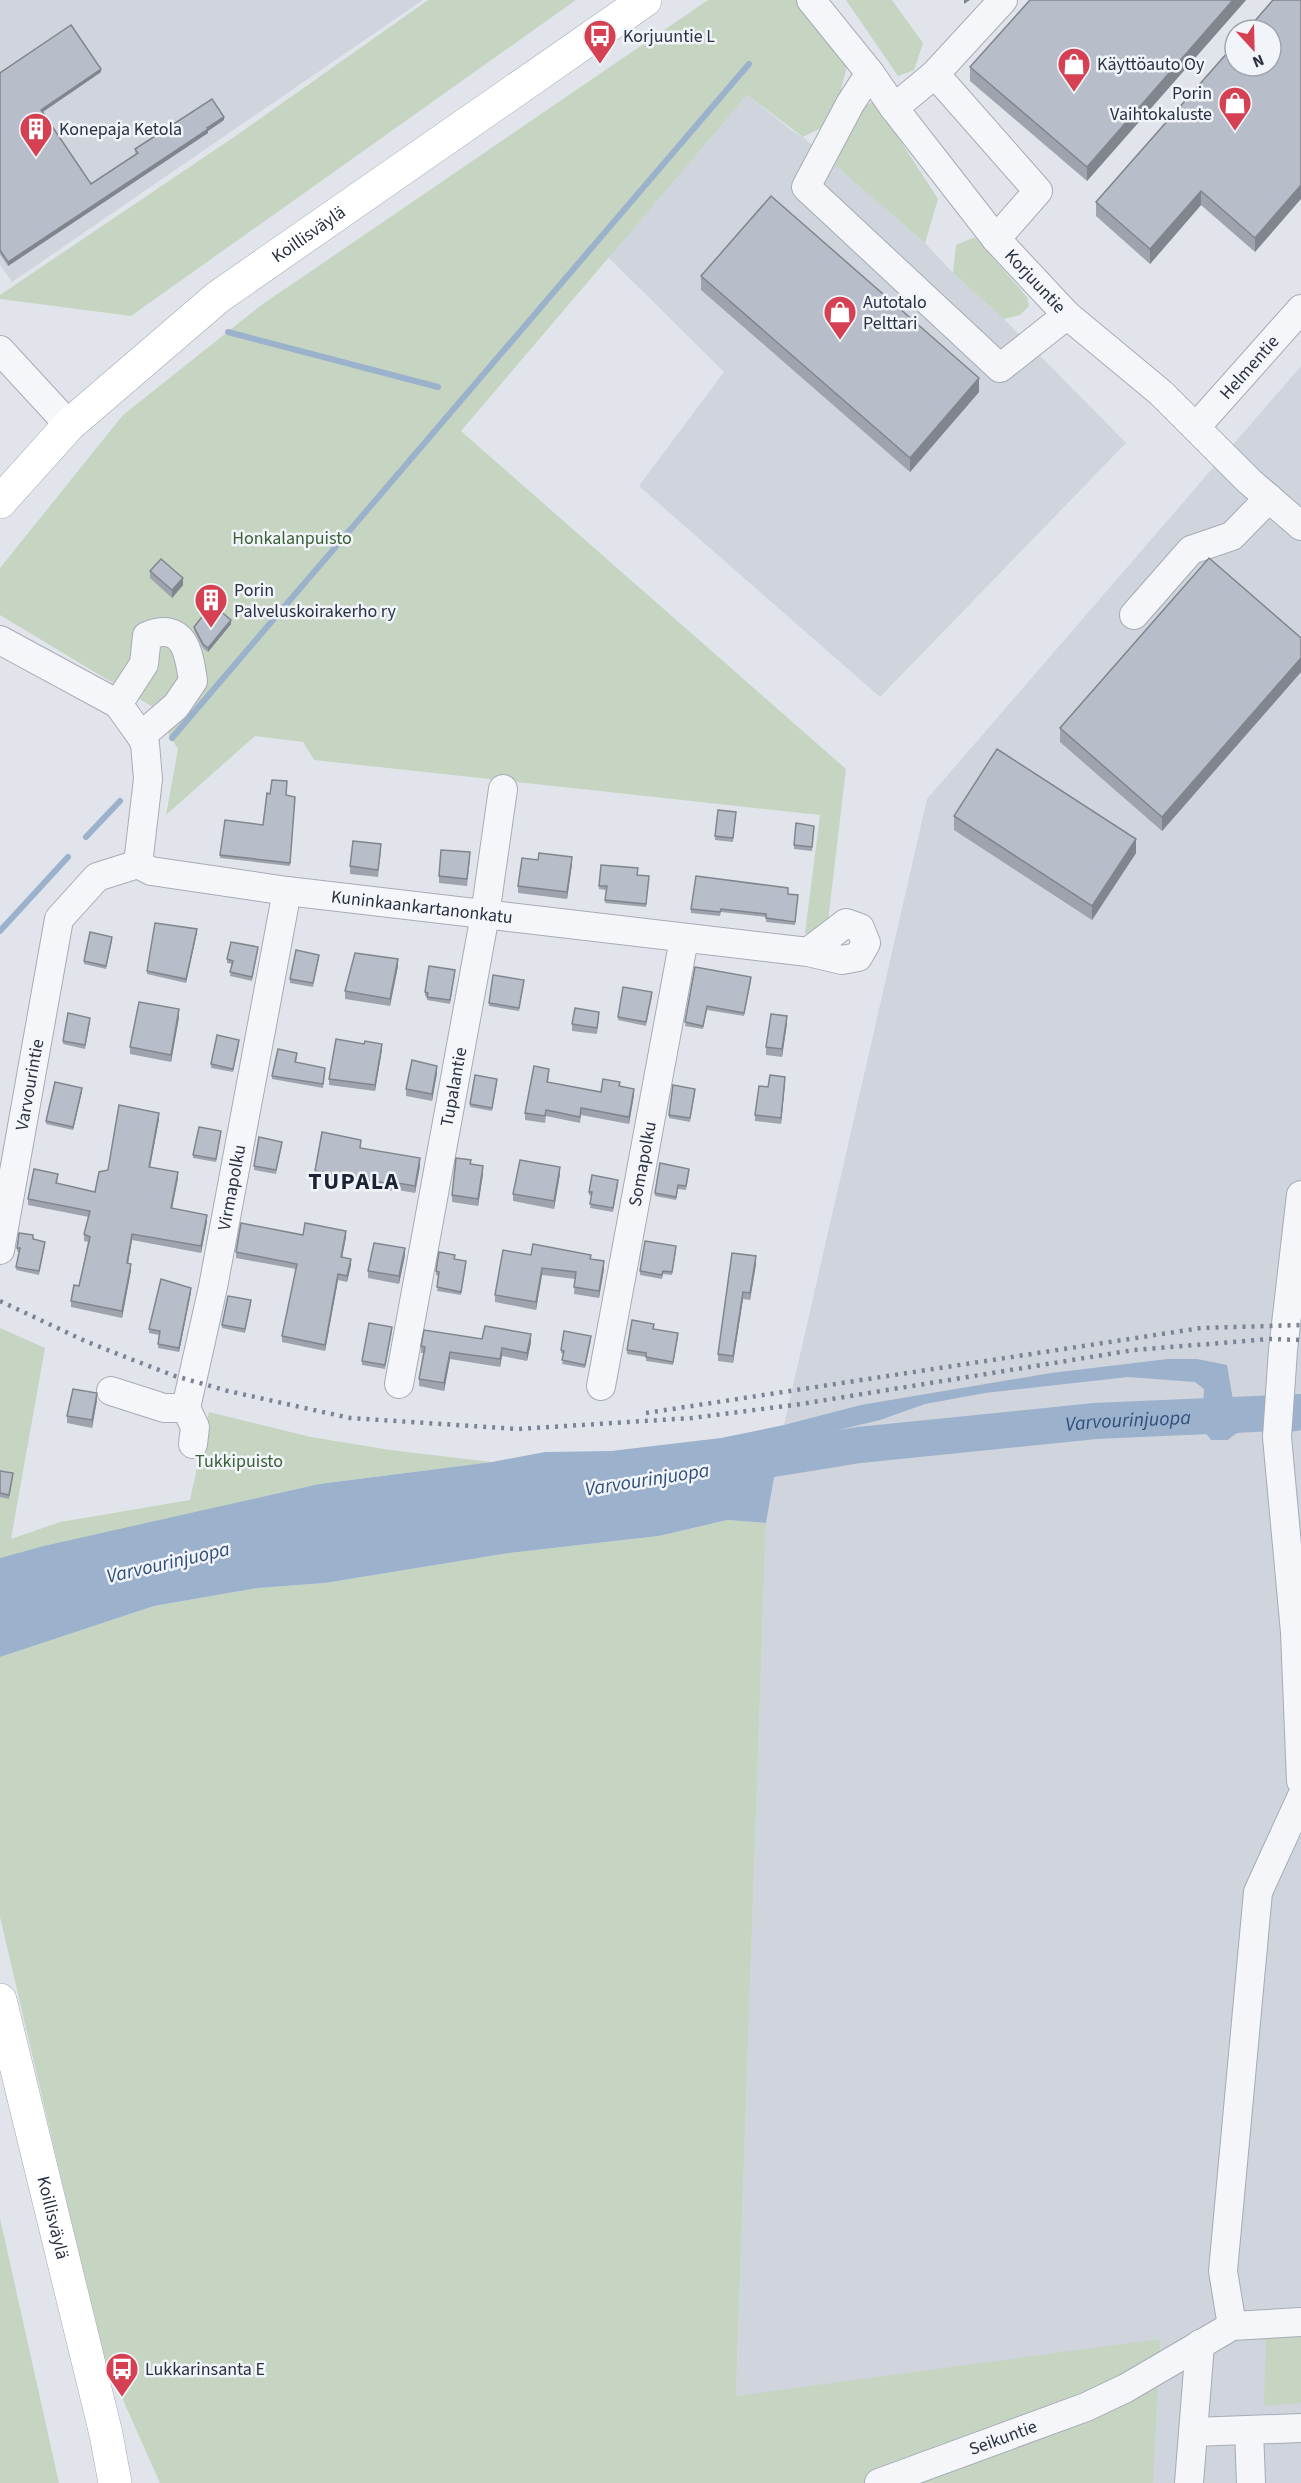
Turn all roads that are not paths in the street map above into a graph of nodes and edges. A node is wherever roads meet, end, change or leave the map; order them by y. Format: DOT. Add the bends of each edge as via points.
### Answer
graph roads {
  1 [pos="645,0"];
  2 [pos="810,0"];
  3 [pos="1003,0"];
  4 [pos="870,73"];
  5 [pos="935,74"];
  6 [pos="894,108"];
  7 [pos="996,239"];
  8 [pos="1301,309"];
  9 [pos="1067,315"];
  10 [pos="0,350"];
  11 [pos="69,425"];
  12 [pos="1196,427"];
  13 [pos="1269,498"];
  14 [pos="0,502"];
  15 [pos="1301,526"];
  16 [pos="1134,615"];
  17 [pos="0,640"];
  18 [pos="118,704"];
  19 [pos="141,736"];
  20 [pos="503,789"];
  21 [pos="138,864"];
  22 [pos="287,891"];
  23 [pos="485,915"];
  24 [pos="684,939"];
  25 [pos="808,952"];
  26 [pos="1301,1195"];
  27 [pos="0,1250"];
  28 [pos="399,1384"];
  29 [pos="601,1386"];
  30 [pos="111,1391"];
  31 [pos="186,1408"];
  32 [pos="194,1444"];
  33 [pos="1301,1781"];
  34 [pos="1301,1798"];
  35 [pos="0,2001"];
  36 [pos="1301,2322"];
  37 [pos="1232,2326"];
  38 [pos="1200,2344"];
  39 [pos="1301,2428"];
  40 [pos="1249,2430"];
  41 [pos="1194,2432"];
  42 [pos="106,2434"];
  43 [pos="115,2483"];
  44 [pos="128,2483"];
  45 [pos="879,2483"];
  46 [pos="1189,2483"];
  47 [pos="1251,2483"];
  1 -- 11 [label="main road, Koillisväylä" via="218,297"];
  2 -- 4 [label="street, Korjuuntie"];
  3 -- 5 [label="street"];
  4 -- 6 [label="street, Korjuuntie"];
  4 -- 9 [label="street" via="806,187 1000,368"];
  5 -- 6 [label="street"];
  5 -- 7 [label="street" via="1038,191"];
  6 -- 7 [label="street, Korjuuntie"];
  7 -- 9 [label="street, Korjuuntie"];
  8 -- 12 [label="street, Helmentie"];
  9 -- 12 [label="street, Korjuuntie"];
  10 -- 11 [label="street"];
  11 -- 14 [label="main road, Koillisväylä"];
  12 -- 13 [label="street, Korjuuntie"];
  13 -- 15 [label="street, Korjuuntie"];
  13 -- 16 [label="street" via="1232,536 1191,550"];
  17 -- 18 [label="street"];
  18 -- 19 [label="street"];
  18 -- 19 [label="street" via="144,664 147,636 161,630 175,634 189,651 193,681 176,706"];
  19 -- 21 [label="street" via="148,779"];
  20 -- 23 [label="street, Tupalantie"];
  21 -- 22 [label="street, Kuninkaankartanonkatu" via="151,872"];
  21 -- 27 [label="street, Varvourintie" via="97,877 59,920"];
  22 -- 23 [label="street, Kuninkaankartanonkatu"];
  22 -- 31 [label="street, Virmapolku" via="213,1287"];
  23 -- 24 [label="street, Kuninkaankartanonkatu"];
  23 -- 28 [label="street, Tupalantie"];
  24 -- 25 [label="street, Kuninkaankartanonkatu"];
  24 -- 29 [label="street, Somapolku"];
  26 -- 33 [label="street" via="1277,1437 1295,1632"];
  30 -- 31 [label="street" via="164,1408"];
  31 -- 32 [label="street" via="195,1427"];
  34 -- 37 [label="street" via="1258,1892 1223,2271"];
  35 -- 42 [label="main road, Koillisväylä"];
  36 -- 37 [label="street"];
  37 -- 38 [label="street, Seikuntie"];
  38 -- 41 [label="street"];
  38 -- 45 [label="street, Seikuntie" via="1086,2407"];
  39 -- 40 [label="street"];
  40 -- 41 [label="street"];
  40 -- 47 [label="street"];
  41 -- 46 [label="street"];
  42 -- 43 [label="main road, Koillisväylä"];
  42 -- 44 [label="main road, Koillisväylä"];
}
